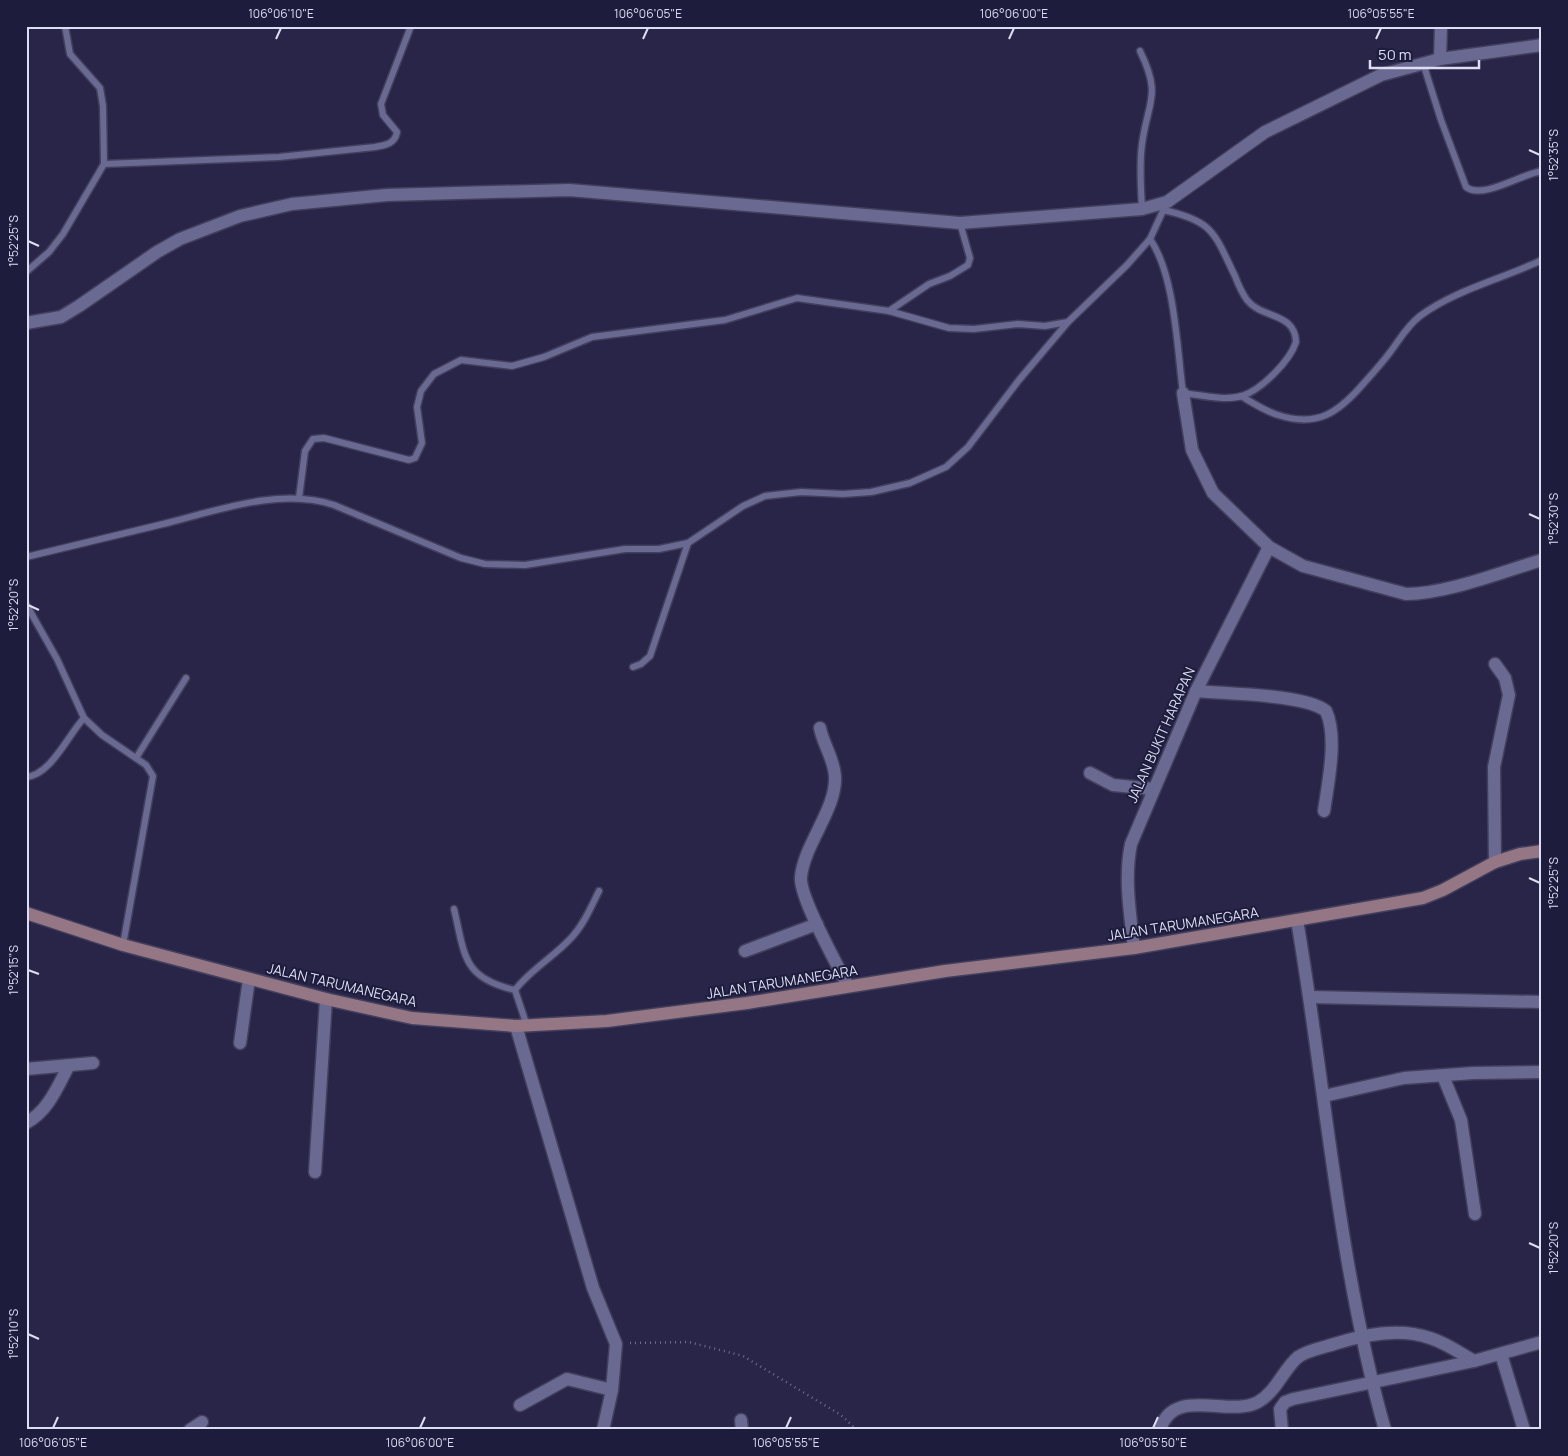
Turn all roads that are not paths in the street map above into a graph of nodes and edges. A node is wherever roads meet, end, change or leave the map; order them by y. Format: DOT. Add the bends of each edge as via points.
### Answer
graph roads {
  1 [pos="65,26"];
  2 [pos="412,26"];
  3 [pos="1441,26"];
  4 [pos="1542,44"];
  5 [pos="1140,51"];
  6 [pos="1440,59"];
  7 [pos="1423,64"];
  8 [pos="104,164"];
  9 [pos="1542,171"];
  10 [pos="1165,206"];
  11 [pos="1142,210"];
  12 [pos="960,222"];
  13 [pos="1150,239"];
  14 [pos="1542,260"];
  15 [pos="26,272"];
  16 [pos="889,311"];
  17 [pos="1068,322"];
  18 [pos="26,323"];
  19 [pos="1183,393"];
  20 [pos="1241,396"];
  21 [pos="299,498"];
  22 [pos="688,543"];
  23 [pos="1269,547"];
  24 [pos="26,557"];
  25 [pos="1542,560"];
  26 [pos="26,604"];
  27 [pos="1495,664"];
  28 [pos="633,668"];
  29 [pos="186,678"];
  30 [pos="1196,691"];
  31 [pos="84,718"];
  32 [pos="820,728"];
  33 [pos="136,758"];
  34 [pos="1090,772"];
  35 [pos="26,777"];
  36 [pos="1153,789"];
  37 [pos="1324,811"];
  38 [pos="1542,851"];
  39 [pos="1495,862"];
  40 [pos="599,891"];
  41 [pos="454,909"];
  42 [pos="26,913"];
  43 [pos="1297,920"];
  44 [pos="817,924"];
  45 [pos="123,945"];
  46 [pos="1134,948"];
  47 [pos="745,952"];
  48 [pos="249,979"];
  49 [pos="848,986"];
  50 [pos="515,990"];
  51 [pos="1310,997"];
  52 [pos="326,999"];
  53 [pos="1542,1002"];
  54 [pos="521,1026"];
  55 [pos="240,1043"];
  56 [pos="93,1063"];
  57 [pos="68,1067"];
  58 [pos="26,1069"];
  59 [pos="1542,1072"];
  60 [pos="1443,1076"];
  61 [pos="1324,1096"];
  62 [pos="26,1123"];
  63 [pos="315,1172"];
  64 [pos="1475,1214"];
  65 [pos="1362,1335"];
  66 [pos="1542,1342"];
  67 [pos="1501,1354"];
  68 [pos="1474,1360"];
  69 [pos="1372,1381"];
  70 [pos="612,1390"];
  71 [pos="520,1405"];
  72 [pos="202,1422"];
  73 [pos="190,1430"];
  74 [pos="603,1430"];
  75 [pos="1160,1430"];
  76 [pos="1282,1430"];
  77 [pos="1385,1430"];
  78 [pos="1524,1430"];
  1 -- 8 [label="lane" via="70,54 100,88"];
  2 -- 8 [label="lane" via="381,104 383,115 397,132 390,143 279,157"];
  3 -- 6 [label="street"];
  4 -- 6 [label="street"];
  5 -- 11 [label="lane" via="1150,71 1153,90 1140,159"];
  6 -- 7 [label="street"];
  7 -- 9 [label="lane" via="1466,188 1475,192 1485,191 1531,172"];
  7 -- 10 [label="street" via="1381,75 1264,132"];
  8 -- 15 [label="lane" via="63,234 49,252"];
  10 -- 11 [label="street"];
  10 -- 13 [label="lane"];
  10 -- 20 [label="lane" via="1207,227 1220,242 1247,300 1286,321 1294,331 1296,342 1290,357 1263,382"];
  11 -- 12 [label="street"];
  12 -- 16 [label="lane" via="970,258 968,265 929,284"];
  12 -- 18 [label="street" via="569,190 387,195 292,204 240,216 180,239 74,309 50,320"];
  13 -- 17 [label="lane"];
  13 -- 19 [label="lane" via="1160,256 1166,277"];
  14 -- 20 [label="lane" via="1455,297 1419,317 1345,405 1326,416 1303,420 1276,415"];
  16 -- 17 [label="lane" via="962,329"];
  16 -- 21 [label="lane" via="796,298 725,320 592,337 512,366 461,360 434,374 421,391 417,406 422,443 415,458 409,460 321,437 313,439 305,452"];
  17 -- 22 [label="lane" via="968,447 946,467 910,483 871,492 801,492 765,496 743,506"];
  19 -- 20 [label="lane"];
  19 -- 23 [label="street" via="1192,450 1213,493"];
  21 -- 22 [label="lane" via="334,504 461,558 485,564 525,565 624,549 659,549"];
  21 -- 24 [label="lane" via="230,508"];
  22 -- 28 [label="lane" via="650,656"];
  23 -- 25 [label="street" via="1304,566 1406,594 1439,590"];
  23 -- 30 [label="street, JALAN BUKIT HARAPAN"];
  26 -- 31 [label="lane" via="57,659"];
  27 -- 39 [label="street" via="1505,678 1509,694 1494,767"];
  29 -- 33 [label="lane"];
  30 -- 36 [label="street, JALAN BUKIT HARAPAN"];
  30 -- 37 [label="street" via="1300,700 1326,711 1331,742"];
  31 -- 33 [label="lane"];
  31 -- 35 [label="lane" via="44,770"];
  32 -- 44 [label="street" via="833,768 834,784 801,878"];
  33 -- 45 [label="lane" via="151,770 154,782"];
  34 -- 36 [label="street" via="1113,785"];
  36 -- 46 [label="street, JALAN BUKIT HARAPAN" via="1131,844 1127,864"];
  38 -- 39 [label="street, JALAN TARUMANEGARA"];
  39 -- 43 [label="street, JALAN TARUMANEGARA" via="1423,898"];
  40 -- 50 [label="lane" via="572,936"];
  41 -- 50 [label="lane" via="465,957 473,970 493,984"];
  42 -- 45 [label="street, JALAN TARUMANEGARA"];
  43 -- 46 [label="street, JALAN TARUMANEGARA"];
  43 -- 51 [label="street"];
  44 -- 47 [label="street"];
  44 -- 49 [label="street"];
  45 -- 48 [label="street, JALAN TARUMANEGARA"];
  46 -- 49 [label="street, JALAN TARUMANEGARA"];
  48 -- 52 [label="street, JALAN TARUMANEGARA"];
  48 -- 55 [label="street"];
  49 -- 54 [label="street, JALAN TARUMANEGARA" via="689,1011 606,1021"];
  50 -- 54 [label="lane"];
  51 -- 53 [label="street"];
  51 -- 61 [label="street"];
  52 -- 54 [label="street, JALAN TARUMANEGARA" via="412,1018"];
  52 -- 63 [label="street"];
  54 -- 70 [label="street" via="593,1288 616,1344"];
  56 -- 57 [label="street"];
  57 -- 58 [label="street"];
  57 -- 62 [label="street" via="49,1103"];
  59 -- 60 [label="street" via="1473,1072"];
  60 -- 61 [label="street" via="1404,1078"];
  60 -- 64 [label="street" via="1461,1120"];
  61 -- 65 [label="street"];
  65 -- 68 [label="street" via="1418,1335"];
  65 -- 69 [label="street"];
  65 -- 75 [label="street" via="1300,1356 1257,1403 1185,1405 1171,1412"];
  66 -- 67 [label="street"];
  67 -- 68 [label="street"];
  67 -- 78 [label="street"];
  68 -- 69 [label="street"];
  69 -- 76 [label="street" via="1285,1402 1279,1416"];
  69 -- 77 [label="street"];
  70 -- 71 [label="street" via="567,1379"];
  70 -- 74 [label="street"];
  72 -- 73 [label="street"];
}
